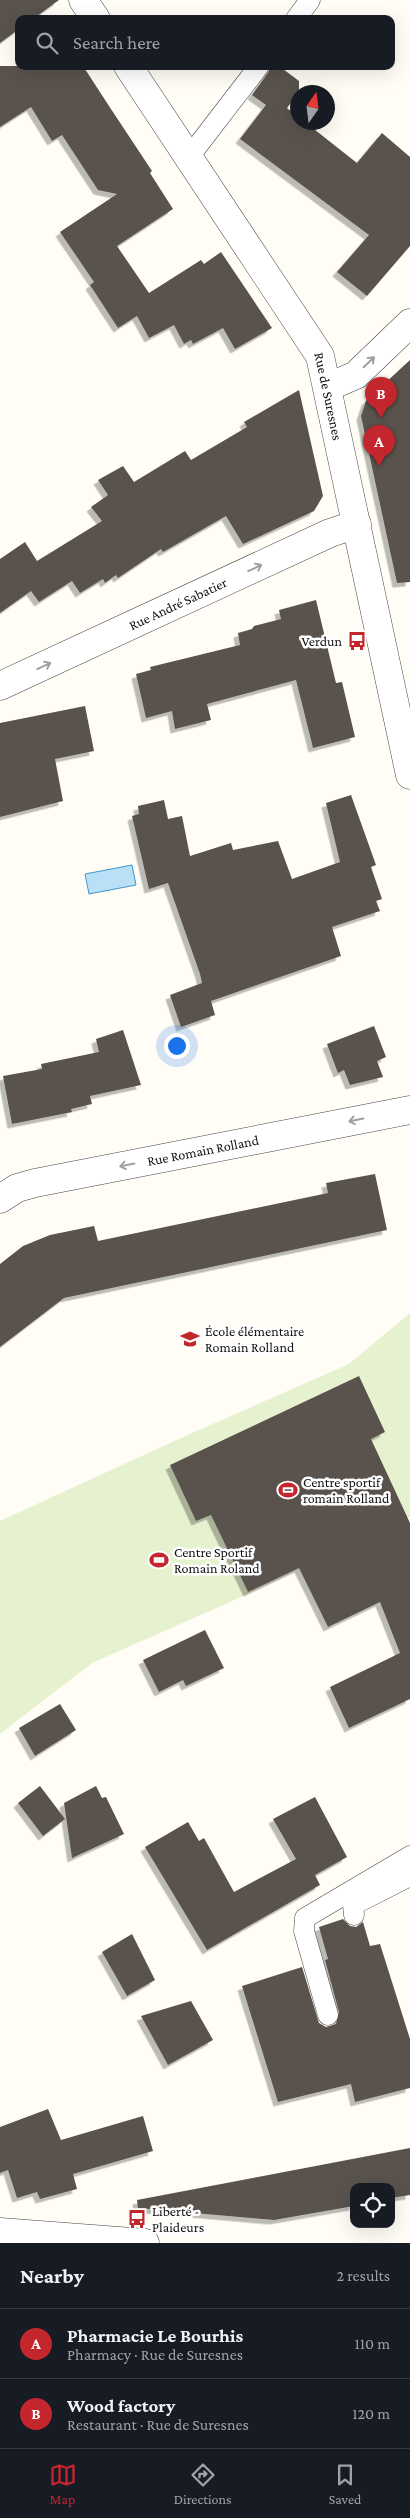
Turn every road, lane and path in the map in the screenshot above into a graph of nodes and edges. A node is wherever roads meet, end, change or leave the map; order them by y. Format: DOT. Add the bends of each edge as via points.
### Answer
graph roads {
  1 [pos="83,0"];
  2 [pos="310,0"];
  3 [pos="93,15"];
  4 [pos="299,15"];
  5 [pos="131,70"];
  6 [pos="256,70"];
  7 [pos="189,157"];
  8 [pos="410,323"];
  9 [pos="328,387"];
  10 [pos="357,524"];
  11 [pos="0,686"];
  12 [pos="410,775"];
  13 [pos="410,1110"];
  14 [pos="0,1199"];
  15 [pos="410,1856"];
  16 [pos="410,1876"];
  17 [pos="354,1915"];
  18 [pos="328,2015"];
  19 [pos="0,2232"];
  20 [pos="145,2243"];
  1 -- 3 [label="street"];
  2 -- 4 [label="lane"];
  5 -- 7 [label="street, Rue de Suresnes"];
  6 -- 7 [label="lane"];
  7 -- 9 [label="street, Rue de Suresnes" via="320,356"];
  9 -- 8 [label="street, one-way" via="356,375"];
  9 -- 10 [label="street, Rue de Suresnes"];
  11 -- 10 [label="street, Rue André Sabatier, one-way" via="311,542"];
  10 -- 12 [label="street, Rue de Suresnes"];
  13 -- 14 [label="street, Rue Romain Rolland, one-way" via="35,1183 17,1188"];
  15 -- 18 [label="lane" via="305,1918 304,1930"];
  16 -- 17 [label="lane" via="353,1905"];
  19 -- 20 [label="street"];
}
